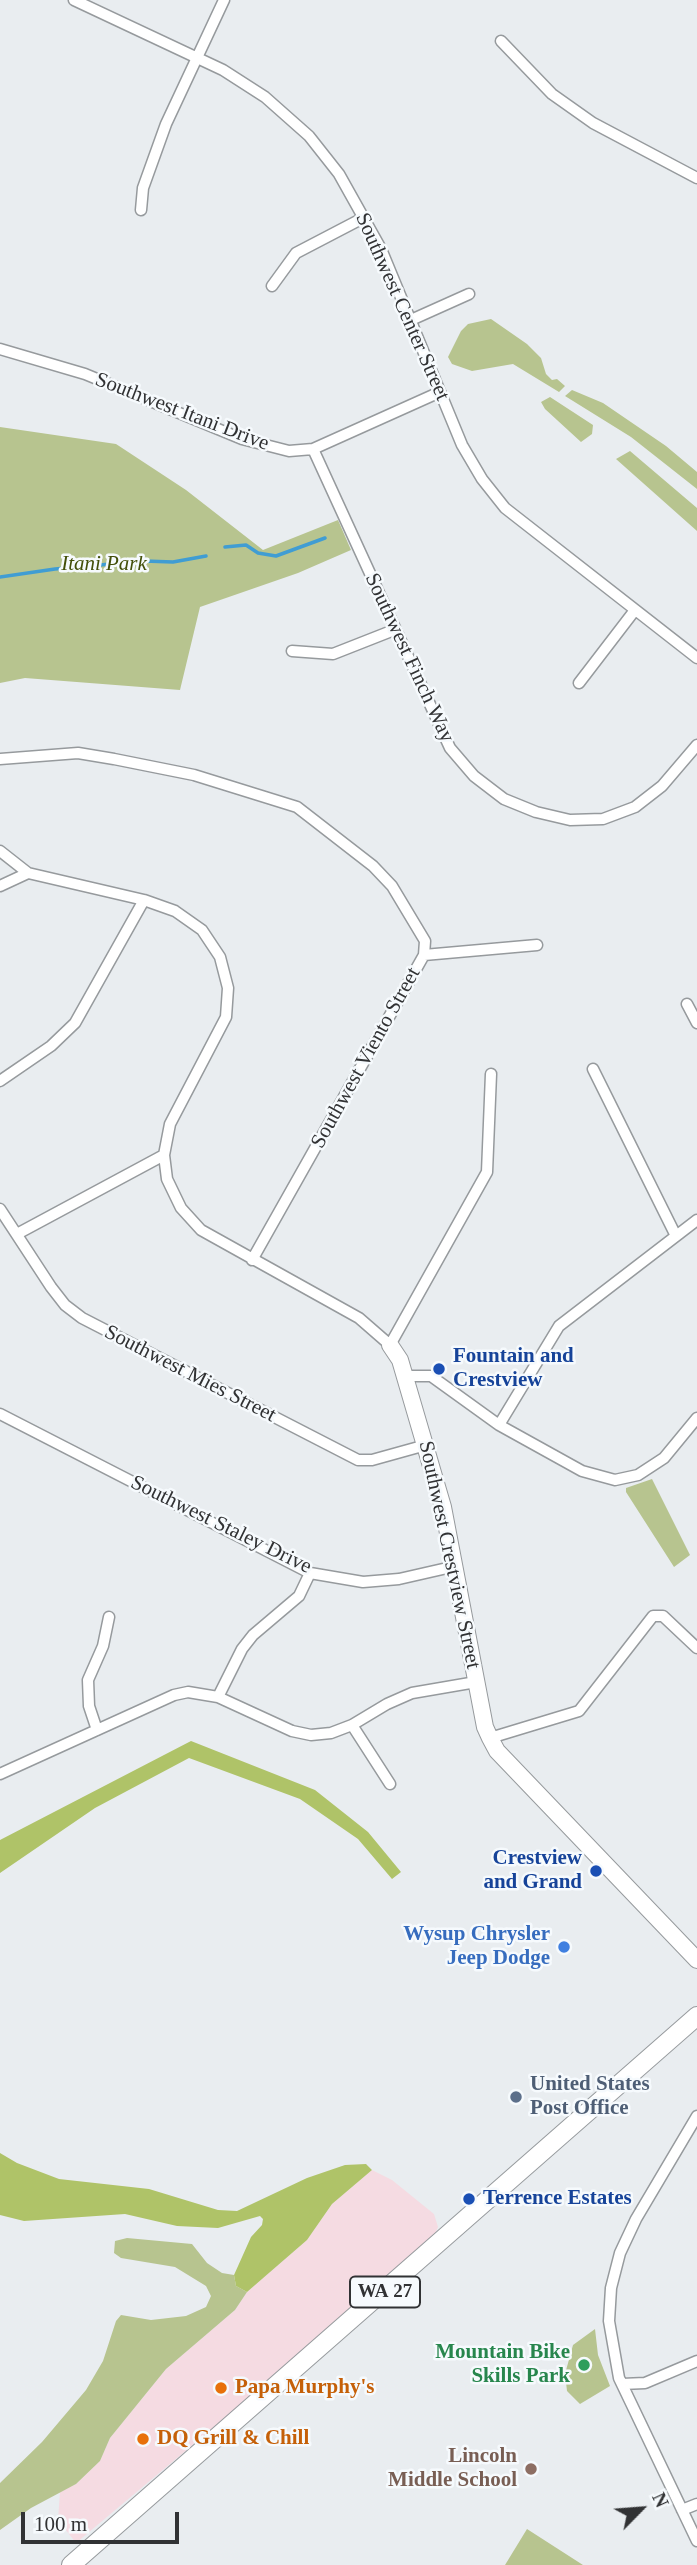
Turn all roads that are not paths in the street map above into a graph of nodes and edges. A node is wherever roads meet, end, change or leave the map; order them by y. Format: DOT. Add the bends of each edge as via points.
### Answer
graph roads {
  1 [pos="74,0"];
  2 [pos="224,0"];
  3 [pos="501,41"];
  4 [pos="198,57"];
  5 [pos="697,178"];
  6 [pos="141,210"];
  7 [pos="365,217"];
  8 [pos="272,286"];
  9 [pos="469,294"];
  10 [pos="411,320"];
  11 [pos="0,349"];
  12 [pos="440,392"];
  13 [pos="313,449"];
  14 [pos="635,610"];
  15 [pos="394,630"];
  16 [pos="292,651"];
  17 [pos="697,658"];
  18 [pos="579,683"];
  19 [pos="697,745"];
  20 [pos="0,759"];
  21 [pos="0,850"];
  22 [pos="28,873"];
  23 [pos="0,886"];
  24 [pos="144,900"];
  25 [pos="537,945"];
  26 [pos="424,955"];
  27 [pos="687,1004"];
  28 [pos="697,1023"];
  29 [pos="593,1069"];
  30 [pos="491,1074"];
  31 [pos="0,1081"];
  32 [pos="164,1155"];
  33 [pos="0,1209"];
  34 [pos="697,1220"];
  35 [pos="17,1234"];
  36 [pos="676,1236"];
  37 [pos="252,1260"];
  38 [pos="390,1345"];
  39 [pos="405,1376"];
  40 [pos="0,1414"];
  41 [pos="697,1418"];
  42 [pos="499,1425"];
  43 [pos="426,1444"];
  44 [pos="456,1566"];
  45 [pos="310,1573"];
  46 [pos="109,1617"];
  47 [pos="697,1648"];
  48 [pos="476,1682"];
  49 [pos="218,1697"];
  50 [pos="352,1725"];
  51 [pos="97,1730"];
  52 [pos="490,1738"];
  53 [pos="0,1774"];
  54 [pos="390,1784"];
  55 [pos="697,1959"];
  56 [pos="697,2016"];
  57 [pos="697,2116"];
  58 [pos="697,2361"];
  59 [pos="622,2384"];
  60 [pos="697,2504"];
  61 [pos="682,2510"];
  62 [pos="697,2541"];
  63 [pos="71,2565"];
  1 -- 4 [label="street, Southwest Center Street"];
  2 -- 4 [label="street"];
  3 -- 5 [label="street" via="552,94 583,116"];
  4 -- 6 [label="street" via="166,124 143,188"];
  4 -- 7 [label="street, Southwest Center Street" via="265,97 309,136"];
  7 -- 8 [label="street" via="296,253"];
  7 -- 10 [label="street, Southwest Center Street"];
  9 -- 10 [label="street"];
  10 -- 12 [label="street, Southwest Center Street"];
  11 -- 13 [label="street, Southwest Itani Drive" via="85,374 266,447"];
  12 -- 13 [label="street, Southwest Itani Drive"];
  12 -- 14 [label="street, Southwest Center Street" via="462,445 505,508"];
  13 -- 15 [label="street, Southwest Finch Way"];
  14 -- 17 [label="street, Southwest Center Street"];
  14 -- 18 [label="street"];
  15 -- 16 [label="street" via="333,654"];
  15 -- 19 [label="street, Southwest Finch Way" via="450,748 474,776 504,799 536,812 570,820 603,819 635,807 663,786"];
  20 -- 26 [label="street" via="78,753 194,775 298,807 392,886 425,942"];
  21 -- 22 [label="street, Southwest Crestview Street"];
  22 -- 23 [label="street"];
  22 -- 24 [label="street, Southwest Crestview Street"];
  24 -- 31 [label="street" via="75,1023 51,1046"];
  24 -- 32 [label="street, Southwest Crestview Street" via="175,911 202,930 220,957 228,988 226,1017 170,1124"];
  25 -- 26 [label="street, Southwest Viento Street"];
  26 -- 37 [label="street, Southwest Viento Street"];
  27 -- 28 [label="street"];
  29 -- 36 [label="street"];
  30 -- 38 [label="street" via="487,1172"];
  32 -- 35 [label="street"];
  32 -- 37 [label="street, Southwest Crestview Street" via="167,1180 181,1208 201,1230"];
  33 -- 35 [label="street, Southwest Mies Street"];
  34 -- 36 [label="street"];
  35 -- 43 [label="street, Southwest Mies Street" via="51,1287 82,1318 309,1435 358,1460"];
  36 -- 42 [label="street" via="559,1326"];
  37 -- 38 [label="street, Southwest Crestview Street" via="359,1318"];
  38 -- 39 [label="street, Southwest Crestview Street"];
  39 -- 42 [label="street" via="431,1376"];
  39 -- 43 [label="street, Southwest Crestview Street"];
  40 -- 45 [label="street, Southwest Staley Drive"];
  41 -- 42 [label="street" via="664,1458 638,1475 615,1480 582,1471"];
  43 -- 44 [label="street, Southwest Crestview Street"];
  44 -- 45 [label="street, Southwest Staley Drive" via="363,1582"];
  44 -- 48 [label="street, Southwest Crestview Street"];
  45 -- 49 [label="street" via="299,1596 242,1649"];
  46 -- 51 [label="street" via="88,1680 89,1706"];
  47 -- 52 [label="street" via="663,1616 653,1616 583,1708"];
  48 -- 50 [label="street" via="412,1693"];
  48 -- 52 [label="street, Southwest Crestview Street"];
  49 -- 50 [label="street" via="311,1735"];
  49 -- 51 [label="street" via="174,1695"];
  50 -- 54 [label="street"];
  51 -- 53 [label="street"];
  52 -- 55 [label="street, Southwest Crestview Street" via="514,1769"];
  56 -- 63 [label="main road, WA 27"];
  57 -- 59 [label="street" via="620,2253 609,2321"];
  58 -- 59 [label="street" via="645,2383"];
  59 -- 61 [label="street"];
  60 -- 61 [label="street"];
  61 -- 62 [label="street"];
}
